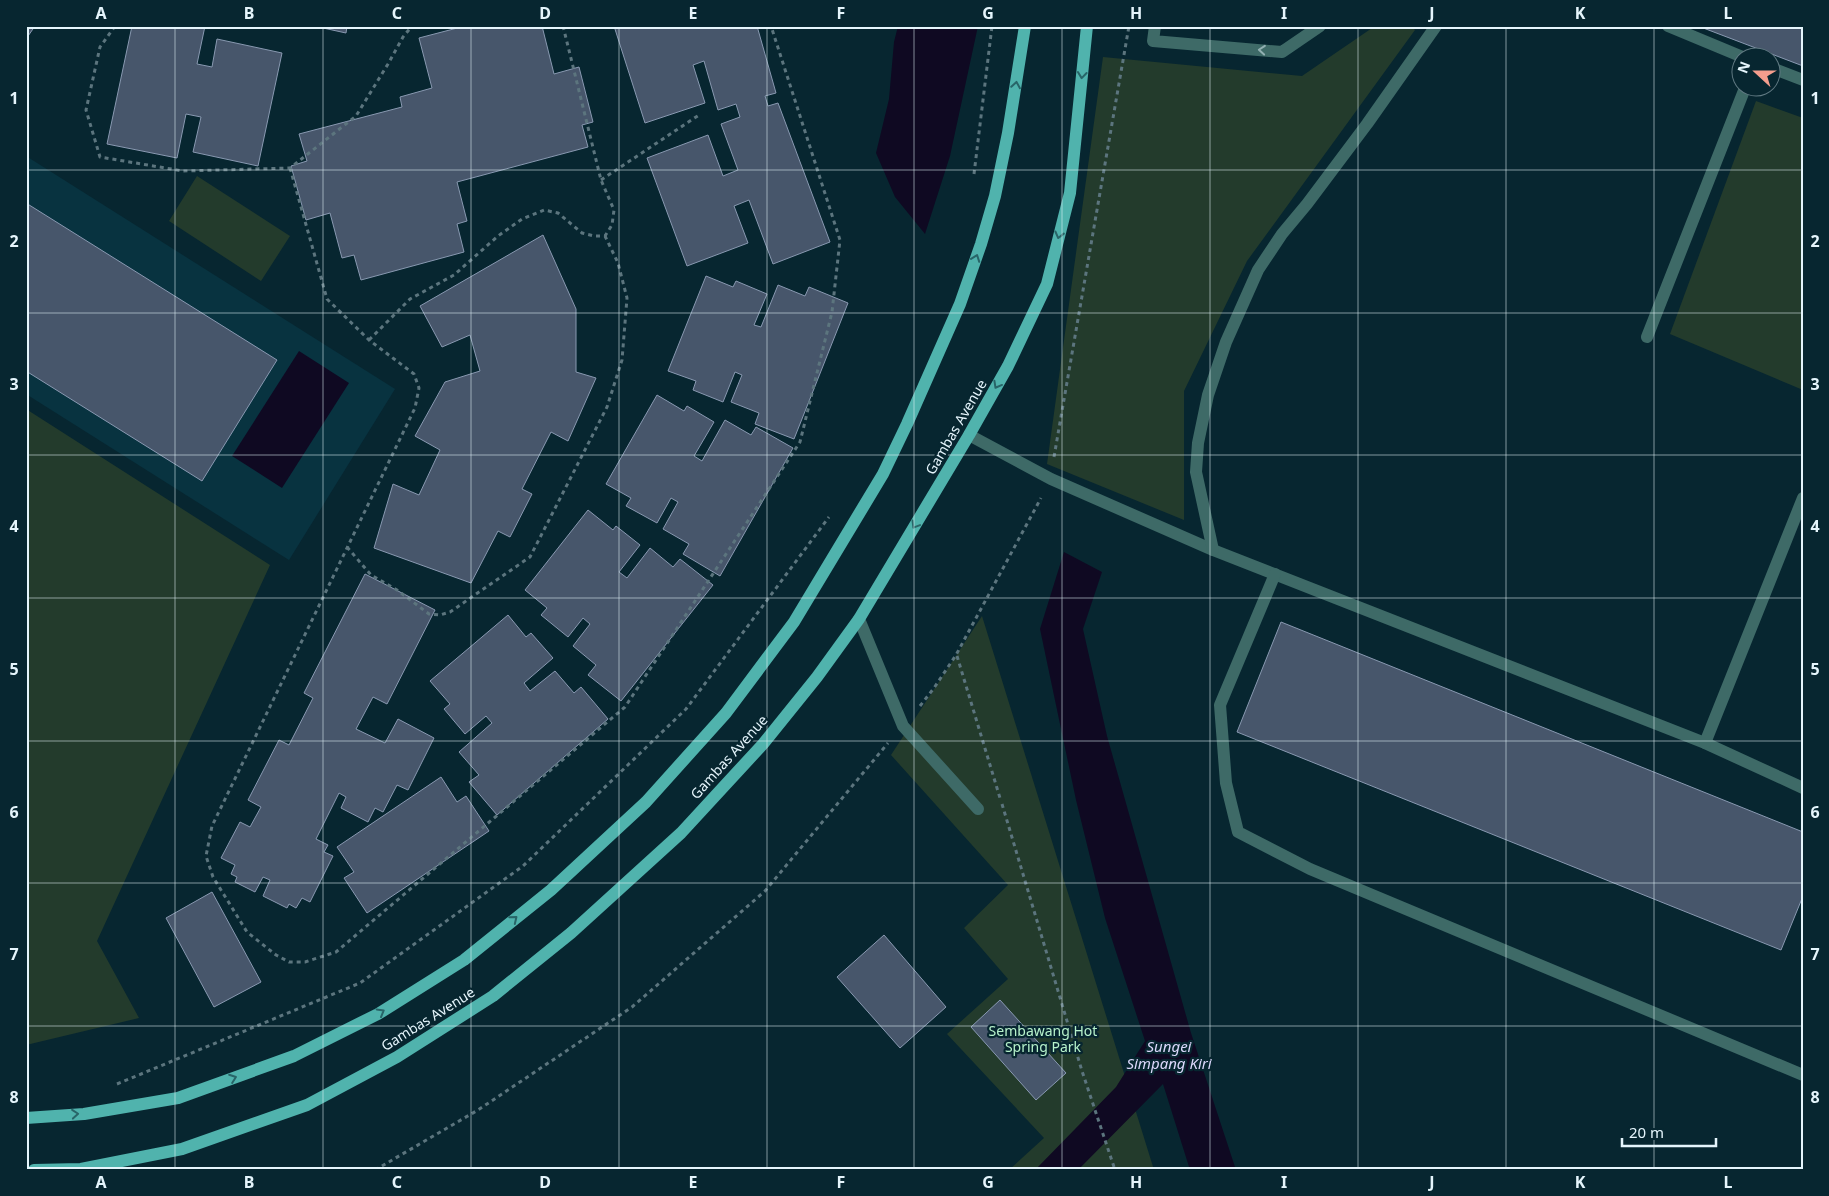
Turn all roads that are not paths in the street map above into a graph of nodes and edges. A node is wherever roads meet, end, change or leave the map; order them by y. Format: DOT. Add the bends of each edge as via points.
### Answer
graph roads {
  1 [pos="1025,26"];
  2 [pos="1087,26"];
  3 [pos="1155,26"];
  4 [pos="1320,26"];
  5 [pos="1436,26"];
  6 [pos="1668,26"];
  7 [pos="1732,53"];
  8 [pos="1782,72"];
  9 [pos="1803,80"];
  10 [pos="1741,98"];
  11 [pos="1647,337"];
  12 [pos="969,435"];
  13 [pos="1803,498"];
  14 [pos="1213,550"];
  15 [pos="1275,574"];
  16 [pos="859,618"];
  17 [pos="1704,743"];
  18 [pos="1803,788"];
  19 [pos="978,809"];
  20 [pos="1803,1075"];
  21 [pos="26,1118"];
  22 [pos="34,1170"];
  21 -- 1 [label="main road, one-way" via="84,1114 178,1098 294,1056 378,1014 464,960 551,890 652,794 726,713 794,622 887,466 960,304 981,244 1008,133"];
  2 -- 12 [label="main road, Gambas Avenue, one-way" via="1070,193 1047,284 1008,366"];
  4 -- 3 [label="lane, one-way" via="1282,52 1153,41"];
  5 -- 14 [label="lane" via="1258,270 1226,342 1208,395 1196,472"];
  6 -- 7 [label="lane"];
  8 -- 9 [label="lane"];
  10 -- 11 [label="lane"];
  12 -- 14 [label="lane" via="1050,479"];
  12 -- 16 [label="main road, Gambas Avenue, one-way"];
  13 -- 17 [label="lane"];
  14 -- 15 [label="lane"];
  15 -- 17 [label="lane"];
  15 -- 20 [label="lane" via="1220,705 1226,783 1238,832 1310,869"];
  16 -- 19 [label="lane" via="903,726"];
  16 -- 22 [label="main road, Gambas Avenue" via="763,744 681,833 572,933 493,996 397,1057 307,1104 182,1149 81,1169"];
  17 -- 18 [label="lane"];
}
